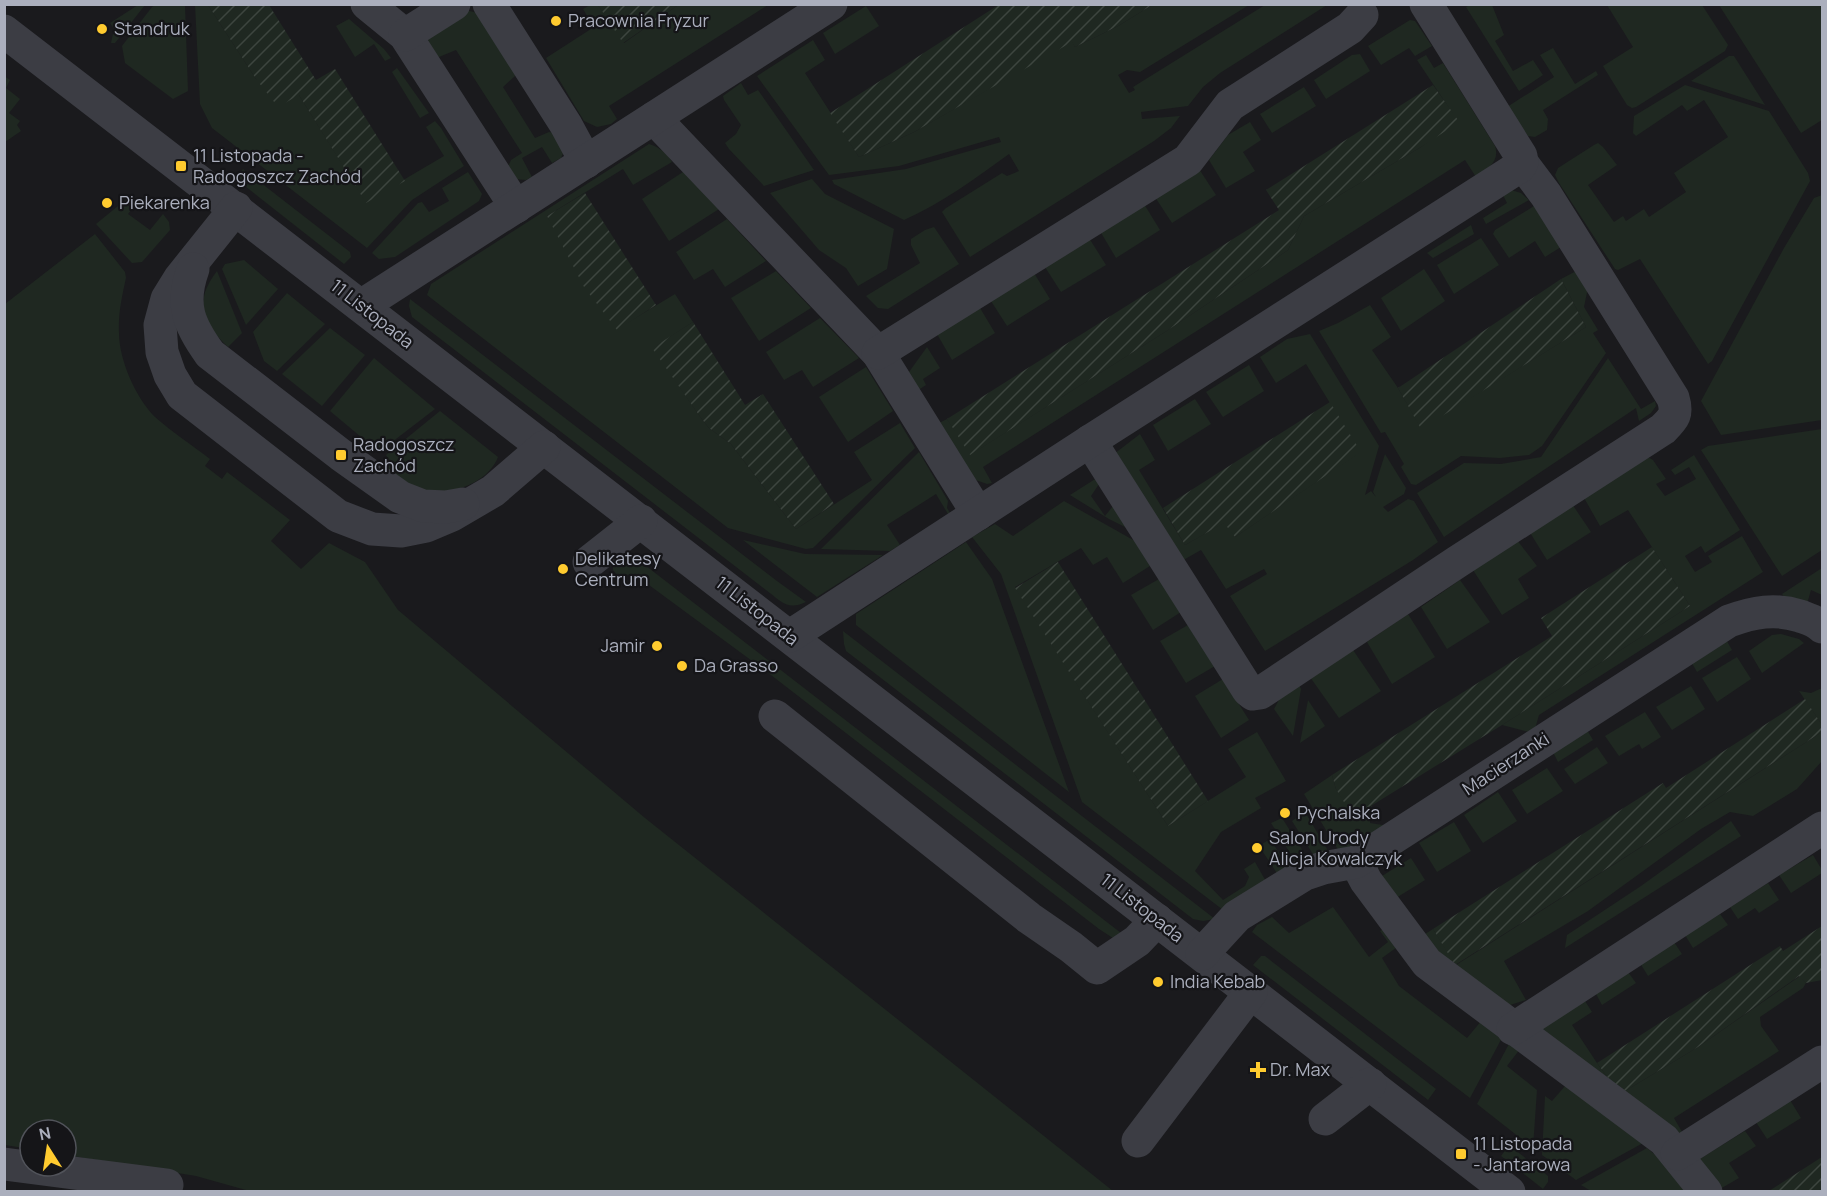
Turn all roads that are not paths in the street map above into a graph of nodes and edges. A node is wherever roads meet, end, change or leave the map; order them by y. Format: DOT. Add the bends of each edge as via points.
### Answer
graph roads {
  1 [pos="367,4"];
  2 [pos="454,4"];
  3 [pos="489,4"];
  4 [pos="831,4"];
  5 [pos="1426,4"];
  6 [pos="1367,8"];
  7 [pos="4,31"];
  8 [pos="405,35"];
  9 [pos="654,118"];
  10 [pos="586,162"];
  11 [pos="1522,163"];
  12 [pos="516,207"];
  13 [pos="236,208"];
  14 [pos="197,259"];
  15 [pos="361,306"];
  16 [pos="878,353"];
  17 [pos="1090,441"];
  18 [pos="544,447"];
  19 [pos="474,502"];
  20 [pos="978,514"];
  21 [pos="641,522"];
  22 [pos="589,562"];
  23 [pos="1821,625"];
  24 [pos="790,636"];
  25 [pos="775,716"];
  26 [pos="1822,828"];
  27 [pos="1356,862"];
  28 [pos="1157,920"];
  29 [pos="1203,954"];
  30 [pos="1251,992"];
  31 [pos="1513,1029"];
  32 [pos="1822,1062"];
  33 [pos="1370,1084"];
  34 [pos="1325,1119"];
  35 [pos="1138,1141"];
  36 [pos="1677,1154"];
  37 [pos="4,1164"];
  38 [pos="167,1185"];
  39 [pos="1509,1191"];
  40 [pos="1706,1191"];
  1 -- 8 [label="street"];
  2 -- 8 [label="street"];
  3 -- 10 [label="street"];
  4 -- 9 [label="street"];
  5 -- 11 [label="street"];
  6 -- 16 [label="street" via="1350,28 1230,105 1188,160"];
  7 -- 13 [label="street, 11 Listopada"];
  8 -- 12 [label="street"];
  9 -- 10 [label="street"];
  9 -- 16 [label="street"];
  10 -- 12 [label="street"];
  11 -- 17 [label="street"];
  11 -- 17 [label="street" via="1673,398 1675,415 1662,429 1260,693 1248,690"];
  12 -- 15 [label="street"];
  13 -- 14 [label="street"];
  13 -- 15 [label="street, 11 Listopada"];
  14 -- 19 [label="street" via="187,285 186,307 195,333 210,354 400,497 423,506"];
  14 -- 19 [label="street" via="167,299 160,325 162,352 182,395 338,516 372,529 401,531 426,526"];
  15 -- 18 [label="street, 11 Listopada"];
  16 -- 20 [label="street"];
  17 -- 20 [label="street"];
  18 -- 19 [label="street" via="494,491"];
  18 -- 21 [label="street, 11 Listopada"];
  20 -- 24 [label="street"];
  21 -- 22 [label="street"];
  21 -- 24 [label="street, 11 Listopada"];
  23 -- 27 [label="street, Macierzanki" via="1771,610 1729,621"];
  24 -- 28 [label="street, 11 Listopada"];
  25 -- 28 [label="street" via="1097,968 1137,941"];
  26 -- 31 [label="street"];
  27 -- 29 [label="street, Macierzanki" via="1305,874 1237,916"];
  27 -- 31 [label="street" via="1427,963"];
  28 -- 29 [label="street, 11 Listopada"];
  29 -- 30 [label="street, 11 Listopada"];
  30 -- 33 [label="street, 11 Listopada"];
  30 -- 35 [label="street"];
  31 -- 36 [label="street" via="1664,1140"];
  32 -- 36 [label="street"];
  33 -- 34 [label="street"];
  33 -- 39 [label="street, 11 Listopada"];
  36 -- 40 [label="street"];
  37 -- 38 [label="street"];
}
